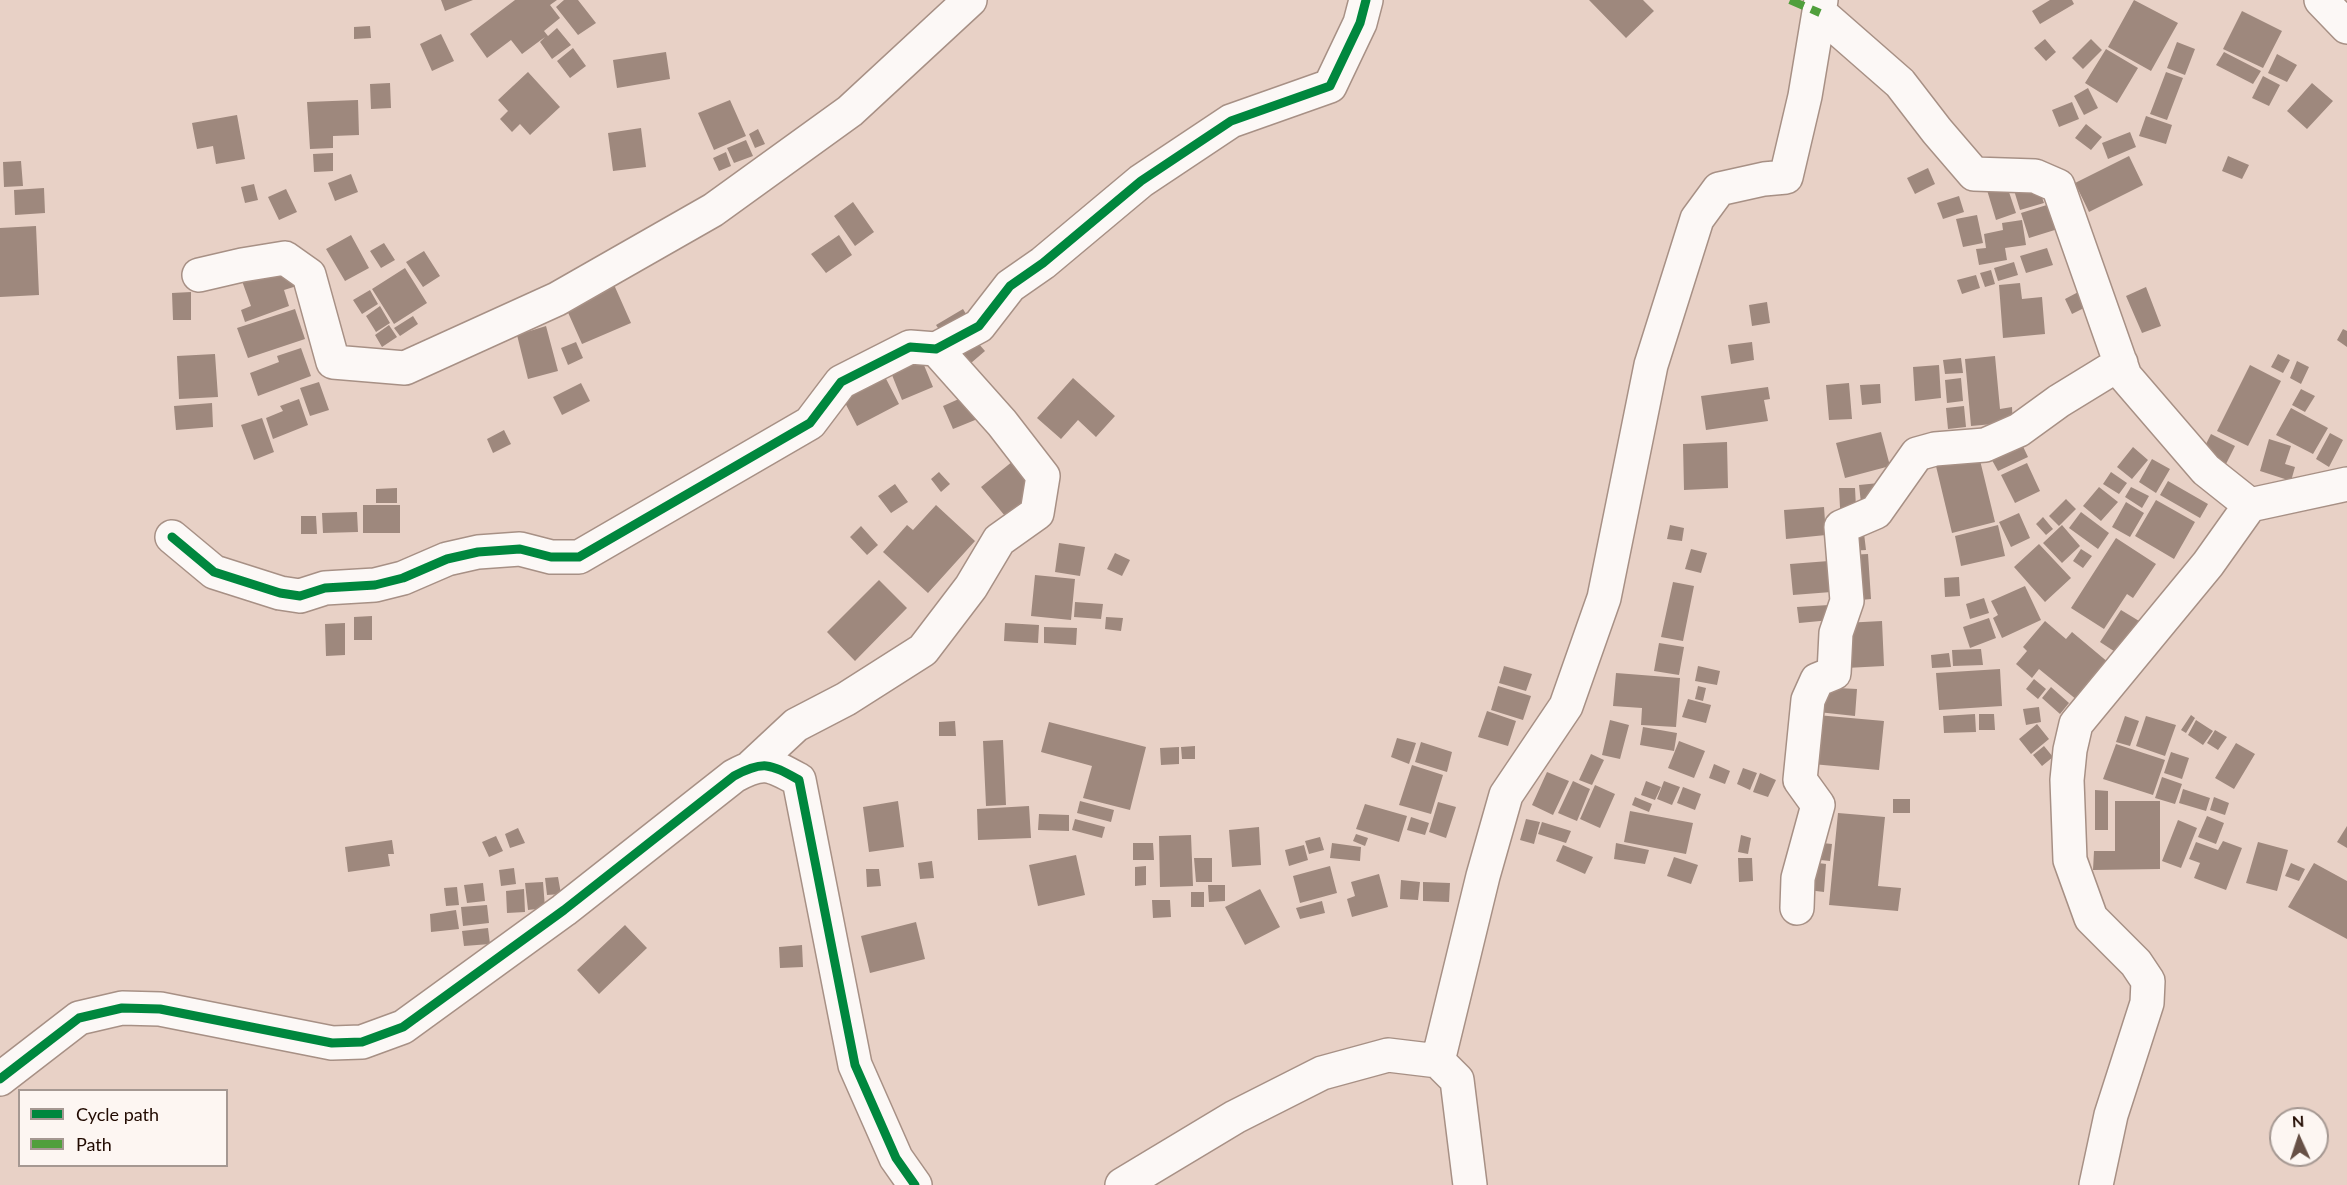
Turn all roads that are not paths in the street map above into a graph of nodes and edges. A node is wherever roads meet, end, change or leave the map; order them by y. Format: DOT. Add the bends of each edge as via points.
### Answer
graph roads {
  1 [pos="970,0"];
  2 [pos="1366,0"];
  3 [pos="2321,0"];
  4 [pos="1820,7"];
  5 [pos="2347,27"];
  6 [pos="199,275"];
  7 [pos="936,349"];
  8 [pos="2121,363"];
  9 [pos="2347,484"];
  10 [pos="2250,505"];
  11 [pos="172,537"];
  12 [pos="752,766"];
  13 [pos="1797,908"];
  14 [pos="1438,1060"];
  15 [pos="0,1079"];
  16 [pos="915,1185"];
  17 [pos="1122,1185"];
  18 [pos="1470,1185"];
  19 [pos="2096,1185"];
  1 -- 6 [label="street" via="850,111 713,210 557,299 405,368 333,362 309,275 285,258"];
  2 -- 7 [label="street" via="1360,23 1330,86 1221,127 1142,181 1010,286 980,326"];
  3 -- 5 [label="street"];
  4 -- 8 [label="street" via="1900,83 1974,174 2035,176 2058,186"];
  4 -- 14 [label="street" via="1786,177 1719,189 1697,219 1651,365 1604,598 1566,706 1506,795"];
  7 -- 11 [label="street" via="910,347 841,382 810,423 579,556 551,557 520,549 478,552 375,585 326,588 300,596 214,572"];
  7 -- 12 [label="street" via="1043,476 1037,513 999,540 971,587 923,650 846,699 796,725"];
  8 -- 10 [label="street" via="2125,376 2206,470"];
  8 -- 13 [label="street" via="2019,430 1985,445 1917,454 1876,512 1841,527 1847,601 1836,633 1834,673 1817,680 1808,700 1800,780 1818,805 1798,878"];
  9 -- 10 [label="street"];
  10 -- 19 [label="street" via="2208,564 2076,724 2070,750 2070,860 2080,891 2091,918 2136,963 2148,981 2147,1003 2111,1115"];
  12 -- 15 [label="street" via="403,1027 362,1042 332,1042 160,1009 122,1008 79,1018"];
  12 -- 16 [label="street" via="774,766 799,780 855,1065 896,1158"];
  14 -- 17 [label="street" via="1388,1054 1322,1073 1235,1117"];
  14 -- 18 [label="street" via="1457,1080"];
}
